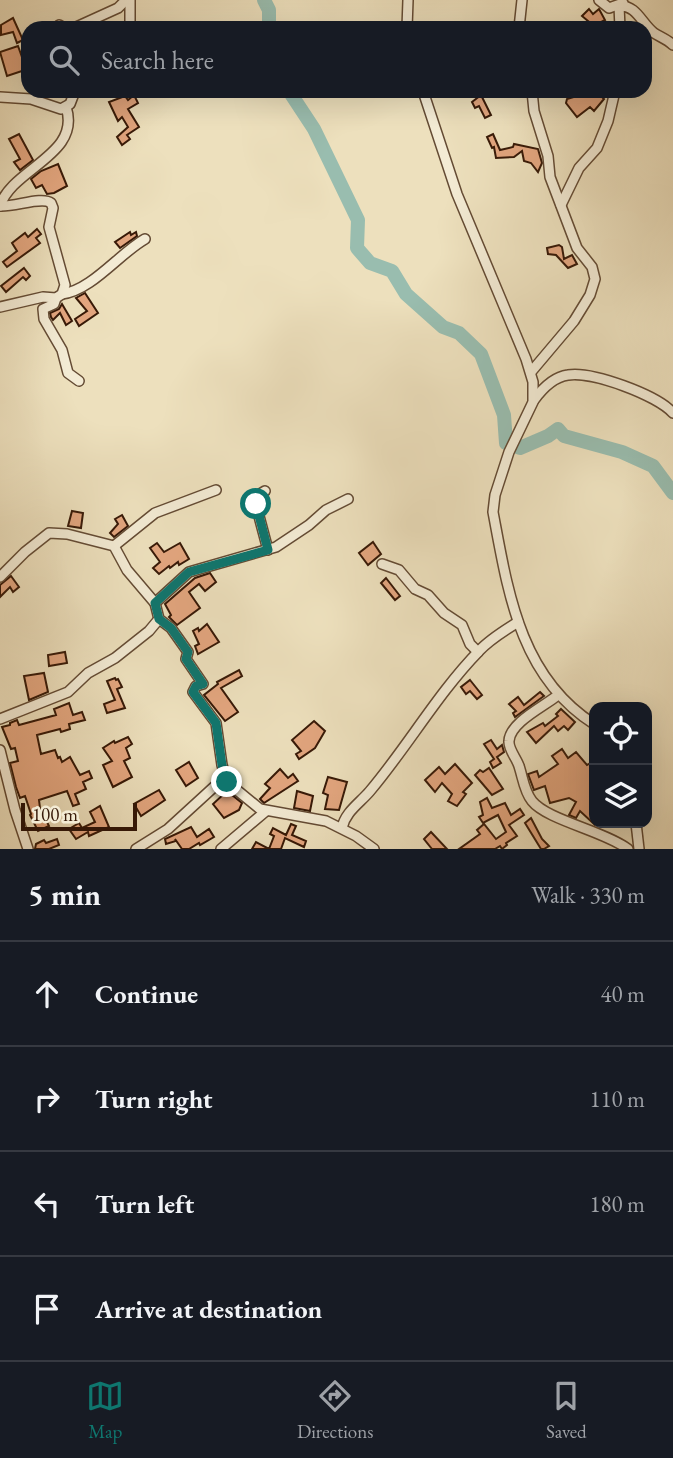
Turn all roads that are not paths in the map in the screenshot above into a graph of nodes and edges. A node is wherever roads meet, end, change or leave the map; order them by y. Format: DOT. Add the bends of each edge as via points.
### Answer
graph roads {
  1 [pos="128,0"];
  2 [pos="408,0"];
  3 [pos="522,0"];
  4 [pos="599,0"];
  5 [pos="623,3"];
  6 [pos="89,21"];
  7 [pos="130,21"];
  8 [pos="407,21"];
  9 [pos="520,21"];
  10 [pos="621,21"];
  11 [pos="643,21"];
  12 [pos="652,31"];
  13 [pos="673,45"];
  14 [pos="73,98"];
  15 [pos="425,98"];
  16 [pos="533,98"];
  17 [pos="613,98"];
  18 [pos="1,99"];
  19 [pos="66,107"];
  20 [pos="561,205"];
  21 [pos="0,206"];
  22 [pos="145,239"];
  23 [pos="59,296"];
  24 [pos="0,307"];
  25 [pos="531,372"];
  26 [pos="79,381"];
  27 [pos="533,402"];
  28 [pos="673,413"];
  29 [pos="216,490"];
  30 [pos="265,491"];
  31 [pos="348,499"];
  32 [pos="114,546"];
  33 [pos="268,550"];
  34 [pos="382,564"];
  35 [pos="0,577"];
  36 [pos="155,603"];
  37 [pos="159,619"];
  38 [pos="518,622"];
  39 [pos="478,652"];
  40 [pos="558,695"];
  41 [pos="0,719"];
  42 [pos="589,721"];
  43 [pos="0,750"];
  44 [pos="3,776"];
  45 [pos="227,782"];
  46 [pos="266,811"];
  47 [pos="342,828"];
  48 [pos="637,828"];
  49 [pos="28,849"];
  50 [pos="135,849"];
  51 [pos="221,849"];
  52 [pos="374,849"];
  53 [pos="628,849"];
  54 [pos="639,849"];
  1 -- 6 [label="street"];
  1 -- 7 [label="street"];
  2 -- 8 [label="street"];
  3 -- 9 [label="street"];
  4 -- 5 [label="street" via="606,7"];
  5 -- 10 [label="street"];
  5 -- 11 [label="street"];
  12 -- 13 [label="street"];
  14 -- 19 [label="street"];
  15 -- 25 [label="street" via="457,194"];
  16 -- 20 [label="street" via="550,177"];
  17 -- 20 [label="street" via="597,148 579,168"];
  18 -- 19 [label="street" via="31,99"];
  19 -- 21 [label="street" via="69,127 65,137 7,192"];
  20 -- 25 [label="street" via="577,248 592,267 594,284 574,321"];
  21 -- 23 [label="street" via="42,199 51,203 49,227 65,281"];
  22 -- 23 [label="street" via="84,285"];
  23 -- 24 [label="street"];
  23 -- 26 [label="street" via="43,309 44,318 62,350 68,373"];
  25 -- 27 [label="street"];
  27 -- 28 [label="street" via="554,380 577,375 646,394"];
  27 -- 38 [label="street" via="509,452 493,512"];
  29 -- 32 [label="street" via="155,513"];
  30 -- 33 [label="street" via="255,501"];
  31 -- 33 [label="street"];
  32 -- 35 [label="street" via="49,533"];
  32 -- 36 [label="street"];
  33 -- 36 [label="street" via="189,572"];
  34 -- 39 [label="street" via="399,570 415,589 462,625"];
  36 -- 37 [label="street"];
  37 -- 41 [label="street" via="116,658 88,673 68,692"];
  37 -- 45 [label="street" via="188,652 186,659 203,684 193,692 216,723"];
  38 -- 39 [label="street"];
  38 -- 40 [label="street" via="538,666"];
  39 -- 47 [label="street" via="398,758 345,816"];
  40 -- 42 [label="street"];
  40 -- 53 [label="street" via="525,716 509,739 528,794 538,807"];
  43 -- 44 [label="street"];
  44 -- 49 [label="street"];
  45 -- 46 [label="street"];
  45 -- 50 [label="street" via="215,786 168,830"];
  46 -- 47 [label="street"];
  46 -- 51 [label="street"];
  47 -- 52 [label="street"];
  48 -- 54 [label="street"];
}
